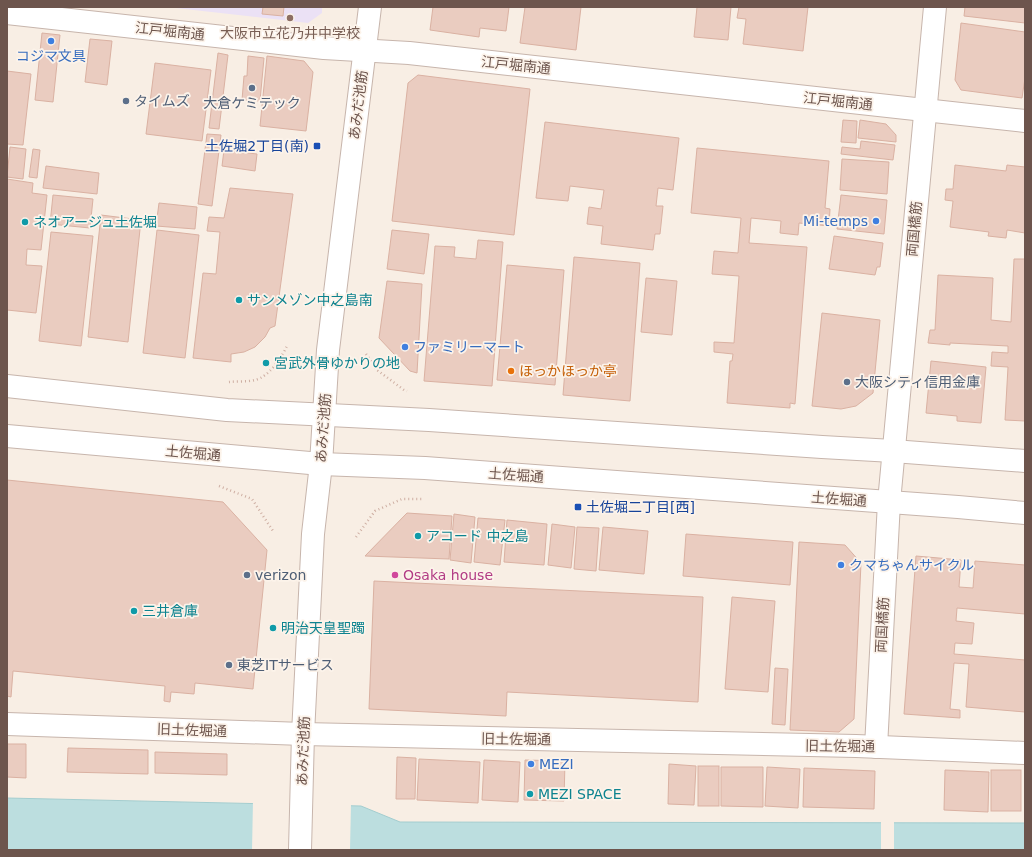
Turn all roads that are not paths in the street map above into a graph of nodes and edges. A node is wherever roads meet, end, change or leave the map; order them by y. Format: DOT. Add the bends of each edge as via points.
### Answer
graph roads {
  1 [pos="370,7"];
  2 [pos="936,7"];
  3 [pos="7,13"];
  4 [pos="365,50"];
  5 [pos="925,110"];
  6 [pos="1025,121"];
  7 [pos="7,386"];
  8 [pos="323,414"];
  9 [pos="7,436"];
  10 [pos="893,451"];
  11 [pos="1025,461"];
  12 [pos="321,464"];
  13 [pos="889,502"];
  14 [pos="1025,513"];
  15 [pos="7,724"];
  16 [pos="303,734"];
  17 [pos="876,747"];
  18 [pos="1025,753"];
  19 [pos="300,850"];
  1 -- 4 [label="street, あみだ池筋"];
  2 -- 5 [label="street, 両国橋筋"];
  3 -- 4 [label="street, 江戸堀南通" via="316,47"];
  4 -- 5 [label="street, 江戸堀南通" via="409,52"];
  4 -- 8 [label="street, あみだ池筋" via="328,350"];
  5 -- 6 [label="street, 江戸堀南通"];
  5 -- 10 [label="street, 両国橋筋"];
  7 -- 8 [label="street" via="227,410"];
  8 -- 10 [label="street"];
  8 -- 12 [label="street, あみだ池筋"];
  9 -- 12 [label="street, 土佐堀通"];
  10 -- 11 [label="street"];
  10 -- 13 [label="street, 両国橋筋"];
  12 -- 13 [label="street, 土佐堀通" via="425,468"];
  12 -- 16 [label="street, あみだ池筋" via="313,534"];
  13 -- 14 [label="street, 土佐堀通"];
  13 -- 17 [label="street, 両国橋筋"];
  15 -- 16 [label="street, 旧土佐堀通"];
  16 -- 17 [label="street, 旧土佐堀通"];
  16 -- 19 [label="street, あみだ池筋"];
  17 -- 18 [label="street, 旧土佐堀通"];
}
